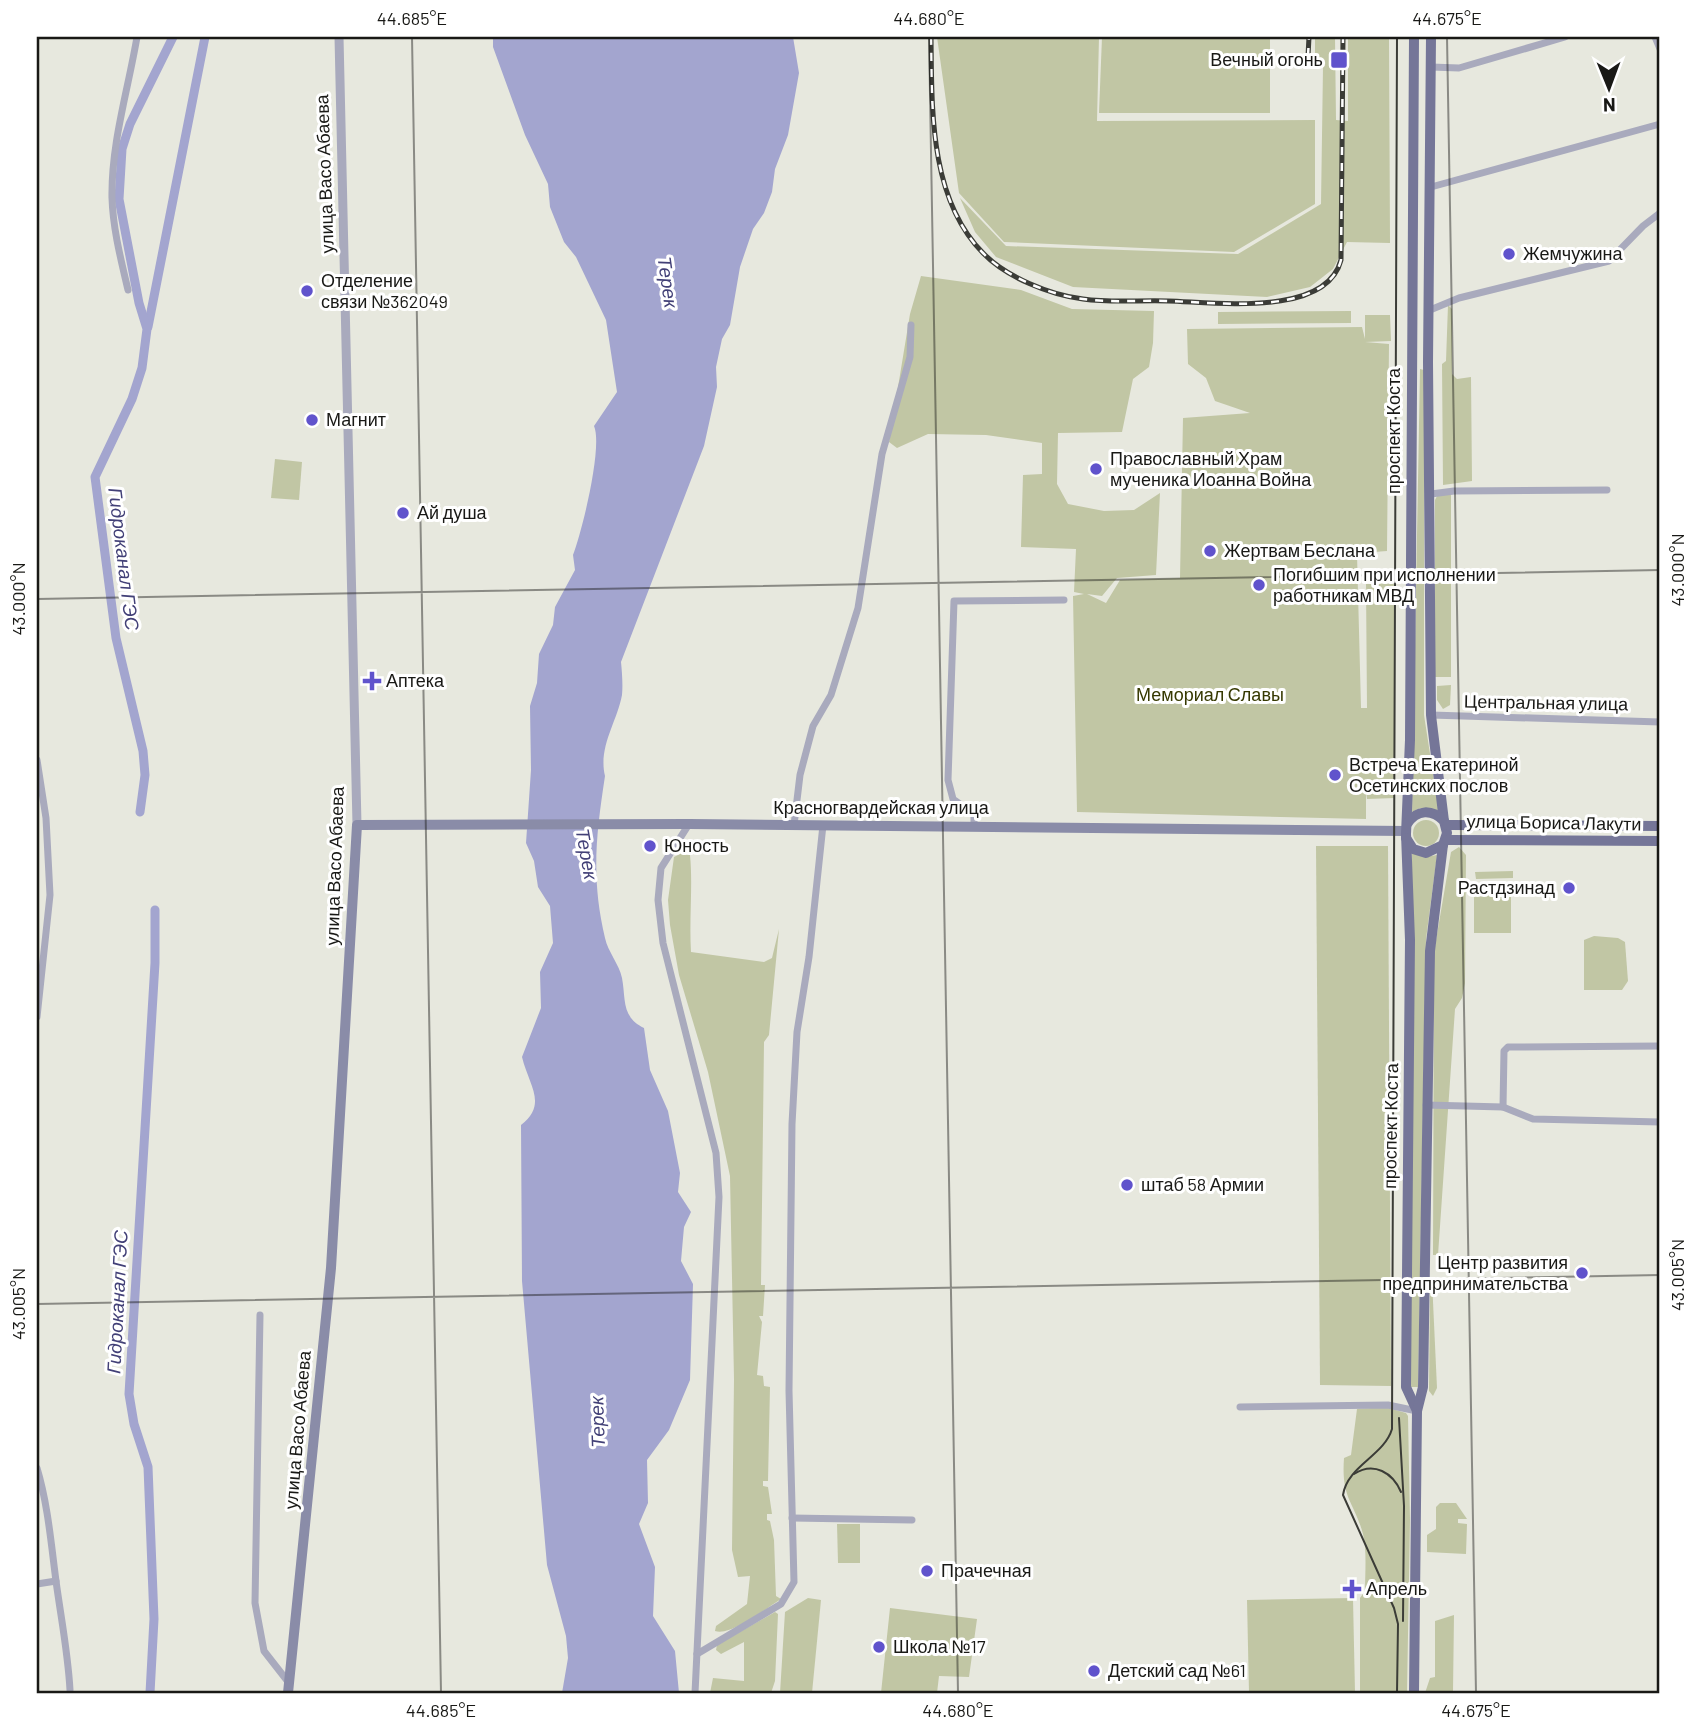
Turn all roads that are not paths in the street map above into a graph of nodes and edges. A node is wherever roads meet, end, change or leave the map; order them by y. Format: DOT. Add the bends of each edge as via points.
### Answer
graph roads {
  1 [pos="137,37"];
  2 [pos="339,37"];
  3 [pos="1414,37"];
  4 [pos="1431,37"];
  5 [pos="1565,37"];
  6 [pos="1655,37"];
  7 [pos="1660,49"];
  8 [pos="1431,67"];
  9 [pos="1660,124"];
  10 [pos="1432,187"];
  11 [pos="1660,214"];
  12 [pos="128,290"];
  13 [pos="1430,310"];
  14 [pos="911,325"];
  15 [pos="1413,330"];
  16 [pos="1429,330"];
  17 [pos="1607,490"];
  18 [pos="1431,494"];
  19 [pos="1064,600"];
  20 [pos="1431,715"];
  21 [pos="1660,722"];
  22 [pos="37,760"];
  23 [pos="1446,823"];
  24 [pos="689,824"];
  25 [pos="357,825"];
  26 [pos="794,825"];
  27 [pos="822,825"];
  28 [pos="975,825"];
  29 [pos="1660,826"];
  30 [pos="1406,831"];
  31 [pos="1660,841"];
  32 [pos="1445,843"];
  33 [pos="39,985"];
  34 [pos="37,1017"];
  35 [pos="1660,1046"];
  36 [pos="1426,1105"];
  37 [pos="1503,1107"];
  38 [pos="1660,1122"];
  39 [pos="260,1315"];
  40 [pos="1240,1407"];
  41 [pos="1417,1411"];
  42 [pos="37,1468"];
  43 [pos="792,1518"];
  44 [pos="912,1520"];
  45 [pos="56,1581"];
  46 [pos="37,1584"];
  47 [pos="697,1654"];
  48 [pos="289,1688"];
  49 [pos="70,1690"];
  50 [pos="695,1693"];
  51 [pos="1413,1693"];
  1 -- 12 [label="street" via="118,133 112,199"];
  2 -- 25 [label="street, улица Васо Абаева"];
  3 -- 15 [label="main road, проспект Коста"];
  4 -- 8 [label="main road, проспект Коста"];
  5 -- 8 [label="street" via="1459,68"];
  6 -- 7 [label="street"];
  8 -- 10 [label="main road, проспект Коста"];
  9 -- 10 [label="street"];
  10 -- 13 [label="main road, проспект Коста"];
  11 -- 13 [label="street" via="1609,261 1456,299"];
  13 -- 16 [label="main road, проспект Коста"];
  14 -- 26 [label="street" via="910,357 882,454 858,608 831,695 813,726 800,775"];
  15 -- 16 [label="main road"];
  15 -- 30 [label="main road, проспект Коста"];
  16 -- 18 [label="main road, проспект Коста"];
  17 -- 18 [label="street"];
  18 -- 20 [label="main road, проспект Коста"];
  19 -- 28 [label="street" via="954,601 948,780 953,799 974,814"];
  20 -- 21 [label="street, Центральная улица"];
  20 -- 23 [label="main road, проспект Коста"];
  22 -- 33 [label="street" via="50,895"];
  23 -- 29 [label="main road, улица Бориса Лакути"];
  23 -- 30 [label="main road" via="1425,812 1414,816"];
  23 -- 32 [label="main road, проспект Коста"];
  24 -- 25 [label="main road, Красногвардейская улица"];
  24 -- 26 [label="main road, Красногвардейская улица"];
  24 -- 47 [label="street" via="661,868 658,900 668,967 716,1153 719,1198"];
  25 -- 48 [label="main road, улица Васо Абаева" via="331,1268"];
  26 -- 27 [label="main road, Красногвардейская улица"];
  27 -- 28 [label="main road, Красногвардейская улица"];
  27 -- 43 [label="street" via="797,1032 792,1124"];
  28 -- 30 [label="main road, Красногвардейская улица"];
  30 -- 32 [label="main road" via="1419,852 1432,853"];
  30 -- 41 [label="main road, проспект Коста" via="1410,940 1406,1387"];
  31 -- 32 [label="main road, улица Бориса Лакути"];
  32 -- 36 [label="main road, проспект Коста" via="1430,951"];
  33 -- 34 [label="street"];
  35 -- 37 [label="street" via="1508,1047 1504,1051"];
  36 -- 37 [label="street"];
  36 -- 41 [label="main road, проспект Коста" via="1423,1387"];
  37 -- 38 [label="street" via="1534,1119"];
  39 -- 48 [label="street" via="255,1604 264,1651"];
  40 -- 41 [label="street" via="1388,1405"];
  41 -- 51 [label="main road, проспект Коста"];
  42 -- 45 [label="street"];
  43 -- 44 [label="street"];
  43 -- 47 [label="street" via="794,1582 787,1598"];
  45 -- 46 [label="street"];
  45 -- 49 [label="street"];
  47 -- 50 [label="street"];
}
